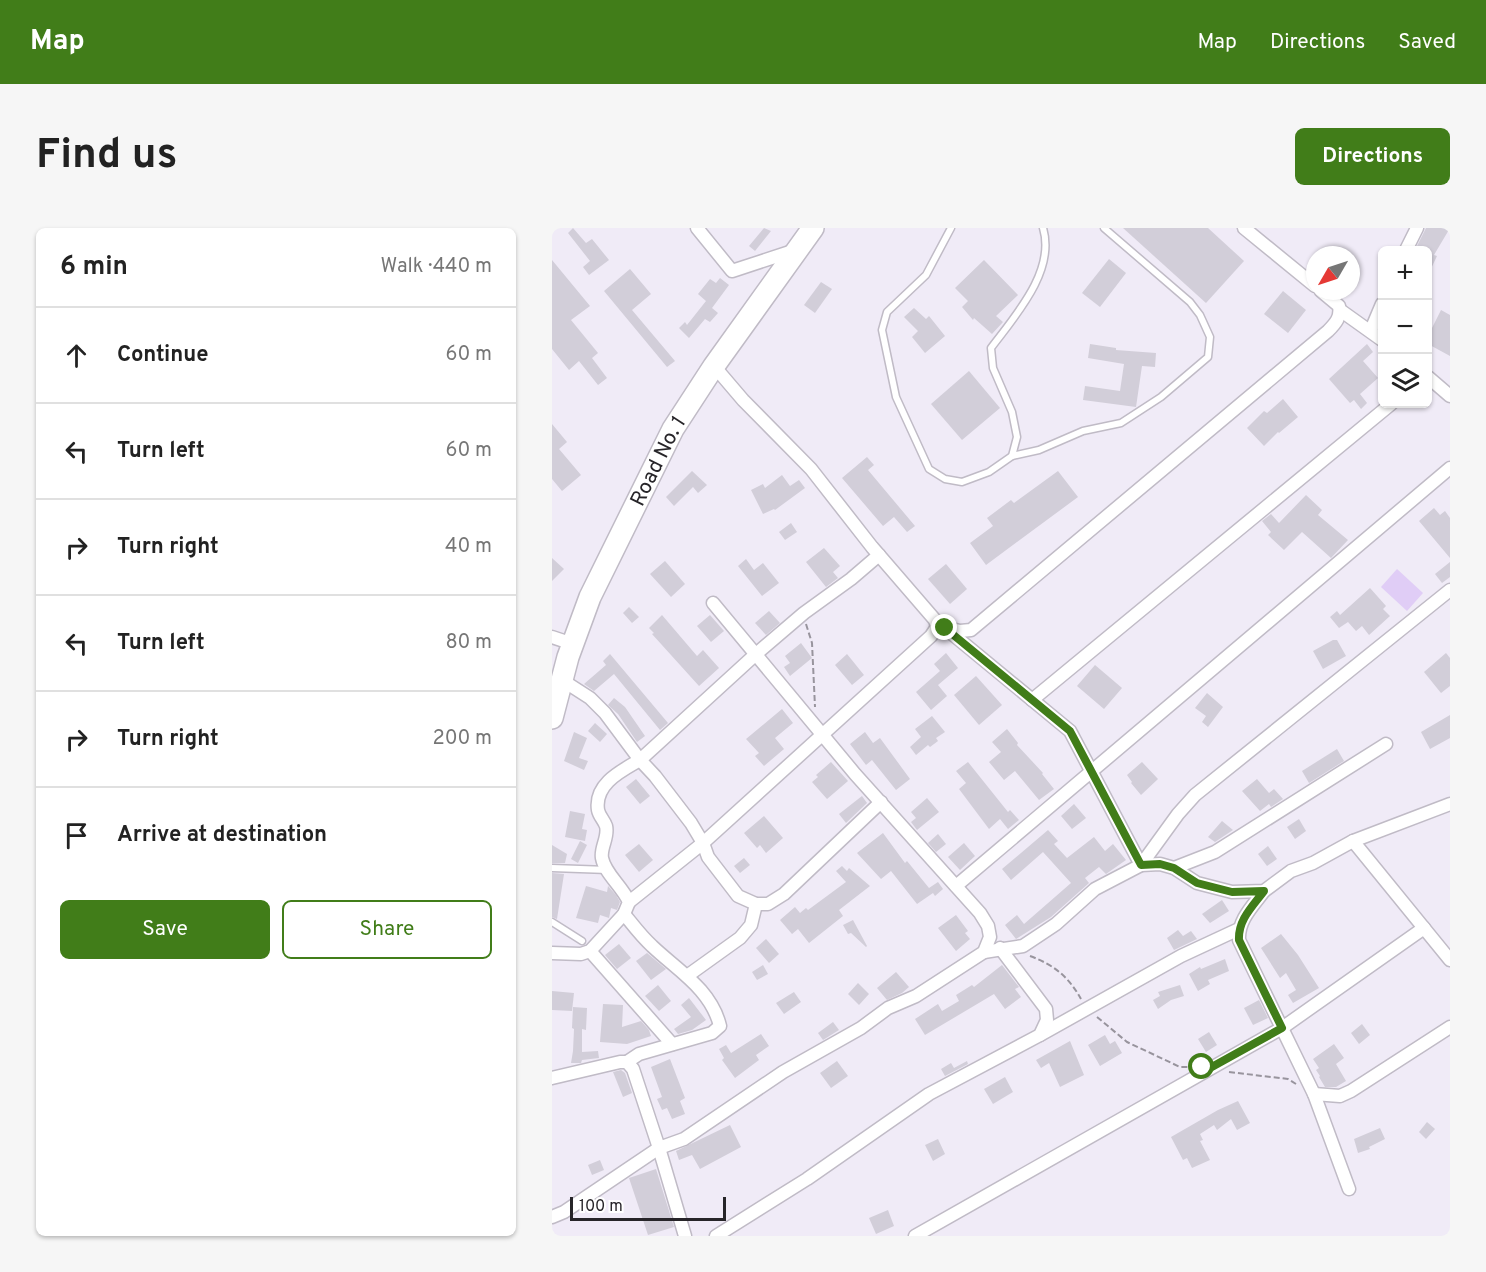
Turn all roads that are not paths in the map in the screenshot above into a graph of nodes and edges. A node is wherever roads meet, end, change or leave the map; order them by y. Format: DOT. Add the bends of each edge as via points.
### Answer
graph roads {
  1 [pos="697,228"];
  2 [pos="813,228"];
  3 [pos="951,228"];
  4 [pos="1043,228"];
  5 [pos="1104,228"];
  6 [pos="1244,228"];
  7 [pos="1417,228"];
  8 [pos="1409,246"];
  9 [pos="797,250"];
  10 [pos="1306,279"];
  11 [pos="1332,300"];
  12 [pos="1340,310"];
  13 [pos="1378,315"];
  14 [pos="1371,330"];
  15 [pos="1378,336"];
  16 [pos="714,366"];
  17 [pos="1432,380"];
  18 [pos="1450,396"];
  19 [pos="1386,408"];
  20 [pos="1012,456"];
  21 [pos="1450,468"];
  22 [pos="879,555"];
  23 [pos="1450,590"];
  24 [pos="713,603"];
  25 [pos="941,627"];
  26 [pos="552,637"];
  27 [pos="573,644"];
  28 [pos="756,654"];
  29 [pos="562,680"];
  30 [pos="1032,700"];
  31 [pos="552,716"];
  32 [pos="821,734"];
  33 [pos="1386,744"];
  34 [pos="640,760"];
  35 [pos="1092,772"];
  36 [pos="881,802"];
  37 [pos="1450,804"];
  38 [pos="1353,841"];
  39 [pos="703,843"];
  40 [pos="1141,865"];
  41 [pos="552,867"];
  42 [pos="1174,868"];
  43 [pos="608,870"];
  44 [pos="956,886"];
  45 [pos="1264,891"];
  46 [pos="756,904"];
  47 [pos="626,908"];
  48 [pos="552,922"];
  49 [pos="1424,928"];
  50 [pos="1239,929"];
  51 [pos="586,946"];
  52 [pos="1000,948"];
  53 [pos="984,952"];
  54 [pos="552,953"];
  55 [pos="1450,960"];
  56 [pos="687,976"];
  57 [pos="1450,1027"];
  58 [pos="1282,1028"];
  59 [pos="1040,1035"];
  60 [pos="672,1044"];
  61 [pos="627,1062"];
  62 [pos="552,1078"];
  63 [pos="1314,1094"];
  64 [pos="660,1148"];
  65 [pos="1349,1189"];
  66 [pos="552,1216"];
  67 [pos="685,1236"];
  68 [pos="716,1236"];
  69 [pos="915,1236"];
  1 -- 9 [label="street" via="732,271"];
  2 -- 9 [label="highway, Road No. 1"];
  3 -- 20 [label="lane" via="926,275 887,312 882,330 896,397 929,469 945,479 962,482 989,472"];
  4 -- 20 [label="lane" via="1046,258 1021,310 991,348 993,369 1012,412 1017,437"];
  5 -- 20 [label="lane" via="1190,302 1210,337 1208,357 1161,397 1121,423 1083,431 1040,450"];
  6 -- 10 [label="street"];
  7 -- 8 [label="street"];
  9 -- 16 [label="highway, Road No. 1"];
  11 -- 12 [label="street"];
  12 -- 14 [label="street"];
  12 -- 25 [label="street" via="1338,321 1328,332 971,630 960,632"];
  13 -- 14 [label="street"];
  14 -- 15 [label="street"];
  16 -- 22 [label="street" via="811,469"];
  16 -- 27 [label="highway, Road No. 1" via="673,429 590,597"];
  17 -- 18 [label="street"];
  19 -- 30 [label="street"];
  21 -- 35 [label="street"];
  22 -- 25 [label="street"];
  22 -- 28 [label="street"];
  23 -- 40 [label="street" via="1195,795"];
  24 -- 28 [label="street"];
  25 -- 30 [label="street"];
  25 -- 32 [label="street"];
  26 -- 27 [label="street"];
  27 -- 29 [label="highway, Road No. 1"];
  28 -- 32 [label="street"];
  28 -- 34 [label="street"];
  29 -- 31 [label="highway, Road No. 1"];
  29 -- 34 [label="street" via="597,705"];
  30 -- 35 [label="street" via="1070,731"];
  32 -- 36 [label="street"];
  32 -- 39 [label="street"];
  33 -- 42 [label="street" via="1215,852"];
  34 -- 39 [label="street" via="675,801"];
  34 -- 43 [label="street" via="602,788 597,800 598,813 606,827 601,854"];
  35 -- 40 [label="street"];
  35 -- 44 [label="street"];
  36 -- 44 [label="street"];
  36 -- 46 [label="street" via="784,894 768,904"];
  37 -- 38 [label="street"];
  38 -- 45 [label="street" via="1291,871"];
  38 -- 49 [label="street"];
  39 -- 46 [label="street" via="708,857 738,896"];
  39 -- 47 [label="street"];
  40 -- 42 [label="street"];
  40 -- 52 [label="street" via="1095,889 1062,919 1023,946"];
  41 -- 43 [label="lane"];
  42 -- 45 [label="street" via="1197,883 1216,888"];
  43 -- 47 [label="street" via="624,891"];
  44 -- 53 [label="street" via="988,926 990,937"];
  45 -- 50 [label="street"];
  46 -- 56 [label="street" via="751,925 740,938"];
  47 -- 51 [label="street"];
  47 -- 56 [label="street" via="653,947"];
  48 -- 51 [label="lane"];
  49 -- 55 [label="street"];
  49 -- 58 [label="street"];
  50 -- 58 [label="street" via="1239,940"];
  50 -- 59 [label="street" via="1181,956"];
  51 -- 54 [label="street" via="581,954"];
  51 -- 60 [label="street"];
  52 -- 53 [label="street"];
  52 -- 59 [label="street" via="1046,1009 1047,1020"];
  53 -- 64 [label="street" via="783,1072 684,1139"];
  56 -- 60 [label="street" via="712,1006 720,1026 712,1033"];
  57 -- 63 [label="street" via="1351,1091 1340,1095"];
  58 -- 63 [label="street"];
  58 -- 69 [label="street"];
  59 -- 68 [label="street" via="929,1094 807,1179"];
  60 -- 61 [label="street"];
  61 -- 62 [label="street"];
  61 -- 64 [label="street" via="633,1069"];
  63 -- 65 [label="street"];
  64 -- 66 [label="street" via="564,1212"];
  64 -- 67 [label="street"];
}
